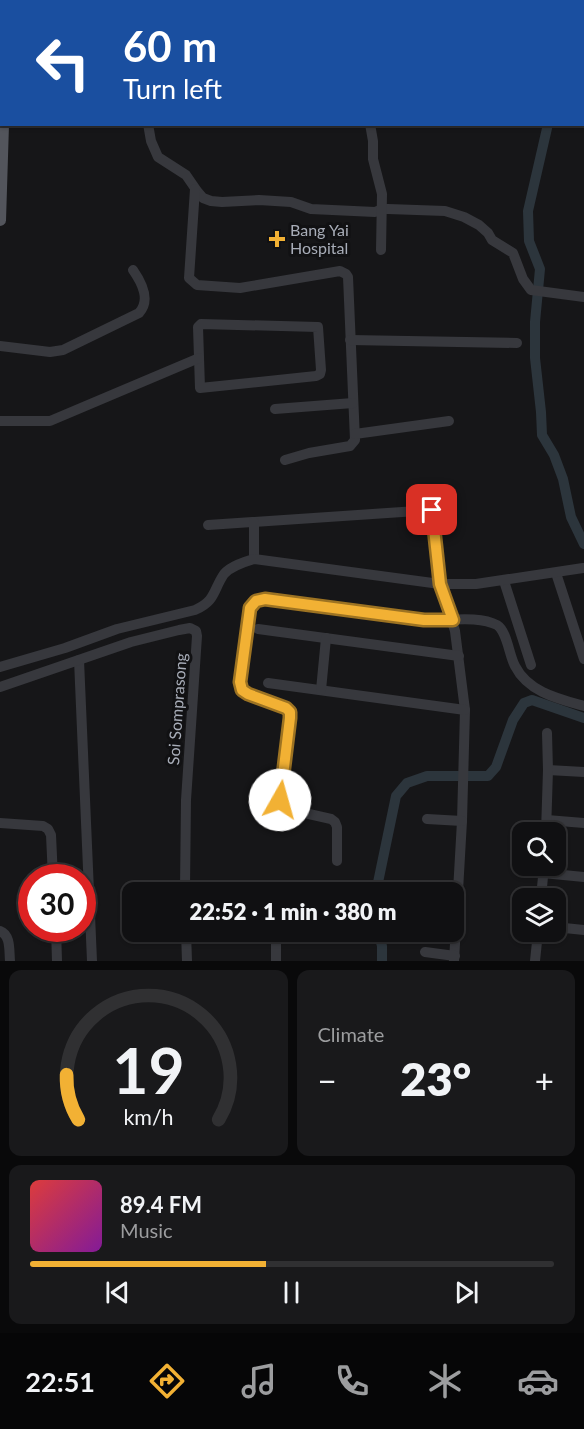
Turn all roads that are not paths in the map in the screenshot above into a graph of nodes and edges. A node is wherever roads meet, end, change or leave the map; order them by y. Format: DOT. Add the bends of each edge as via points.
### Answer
graph roads {
  1 [pos="3,126"];
  2 [pos="148,126"];
  3 [pos="370,126"];
  4 [pos="195,189"];
  5 [pos="382,209"];
  6 [pos="0,220"];
  7 [pos="381,250"];
  8 [pos="133,270"];
  9 [pos="584,297"];
  10 [pos="350,340"];
  11 [pos="517,343"];
  12 [pos="0,346"];
  13 [pos="199,357"];
  14 [pos="353,403"];
  15 [pos="275,409"];
  16 [pos="0,421"];
  17 [pos="449,421"];
  18 [pos="355,434"];
  19 [pos="285,460"];
  20 [pos="254,522"];
  21 [pos="208,525"];
  22 [pos="254,559"];
  23 [pos="583,568"];
  24 [pos="556,573"];
  25 [pos="504,581"];
  26 [pos="440,584"];
  27 [pos="453,620"];
  28 [pos="258,629"];
  29 [pos="326,638"];
  30 [pos="459,656"];
  31 [pos="584,659"];
  32 [pos="79,660"];
  33 [pos="531,665"];
  34 [pos="0,667"];
  35 [pos="268,683"];
  36 [pos="0,687"];
  37 [pos="321,690"];
  38 [pos="584,706"];
  39 [pos="465,710"];
  40 [pos="547,732"];
  41 [pos="548,770"];
  42 [pos="584,772"];
  43 [pos="427,819"];
  44 [pos="547,820"];
  45 [pos="462,821"];
  46 [pos="0,823"];
  47 [pos="584,823"];
  48 [pos="337,861"];
  49 [pos="52,864"];
  50 [pos="566,873"];
  51 [pos="584,876"];
  52 [pos="185,882"];
  53 [pos="566,928"];
  54 [pos="584,930"];
  55 [pos="0,931"];
  56 [pos="56,942"];
  57 [pos="186,942"];
  58 [pos="276,942"];
  59 [pos="537,942"];
  60 [pos="425,952"];
  61 [pos="455,958"];
  62 [pos="10,961"];
  63 [pos="57,961"];
  64 [pos="92,961"];
  65 [pos="187,961"];
  66 [pos="276,961"];
  67 [pos="535,961"];
  1 -- 6 [label="main road"];
  2 -- 4 [label="street" via="158,158 186,175"];
  3 -- 5 [label="street"];
  4 -- 5 [label="street" via="211,201 291,201 314,209"];
  4 -- 10 [label="street" via="189,278 197,285 240,288 340,271 348,277"];
  5 -- 7 [label="street"];
  5 -- 9 [label="street" via="445,211 464,217 513,252 531,290"];
  8 -- 12 [label="street" via="145,298 139,313 63,350"];
  10 -- 11 [label="street"];
  10 -- 14 [label="street"];
  13 -- 13 [label="street" via="201,324 319,328 321,370 316,376 200,388"];
  13 -- 16 [label="street" via="50,421"];
  14 -- 15 [label="street"];
  14 -- 18 [label="street"];
  17 -- 18 [label="street"];
  18 -- 19 [label="street" via="350,446"];
  20 -- 21 [label="street"];
  20 -- 22 [label="street"];
  20 -- 26 [label="street" via="432,510"];
  22 -- 26 [label="street"];
  22 -- 34 [label="street" via="225,573 205,606 117,629"];
  23 -- 24 [label="street"];
  24 -- 25 [label="street"];
  24 -- 31 [label="street"];
  25 -- 26 [label="street"];
  25 -- 33 [label="street"];
  26 -- 27 [label="street"];
  27 -- 30 [label="street"];
  27 -- 38 [label="street" via="478,620 501,627 515,668 526,682 541,692"];
  27 -- 48 [label="street" via="424,620 265,599 250,608 242,690 290,712 280,800 282,806 335,822"];
  28 -- 29 [label="street"];
  29 -- 30 [label="street"];
  29 -- 37 [label="street"];
  30 -- 39 [label="street"];
  32 -- 36 [label="street, Soi Somprasong"];
  32 -- 52 [label="street, Soi Somprasong" via="179,630 196,631"];
  32 -- 64 [label="street"];
  35 -- 37 [label="street"];
  37 -- 39 [label="street"];
  39 -- 45 [label="street"];
  40 -- 41 [label="street"];
  41 -- 42 [label="street"];
  41 -- 44 [label="street"];
  43 -- 45 [label="street"];
  44 -- 47 [label="street"];
  45 -- 61 [label="street"];
  46 -- 49 [label="street" via="48,829"];
  50 -- 51 [label="street"];
  53 -- 54 [label="street"];
  55 -- 62 [label="street" via="7,937"];
  56 -- 63 [label="street"];
  57 -- 65 [label="street"];
  58 -- 66 [label="street"];
  59 -- 67 [label="street"];
  60 -- 61 [label="street"];
}
